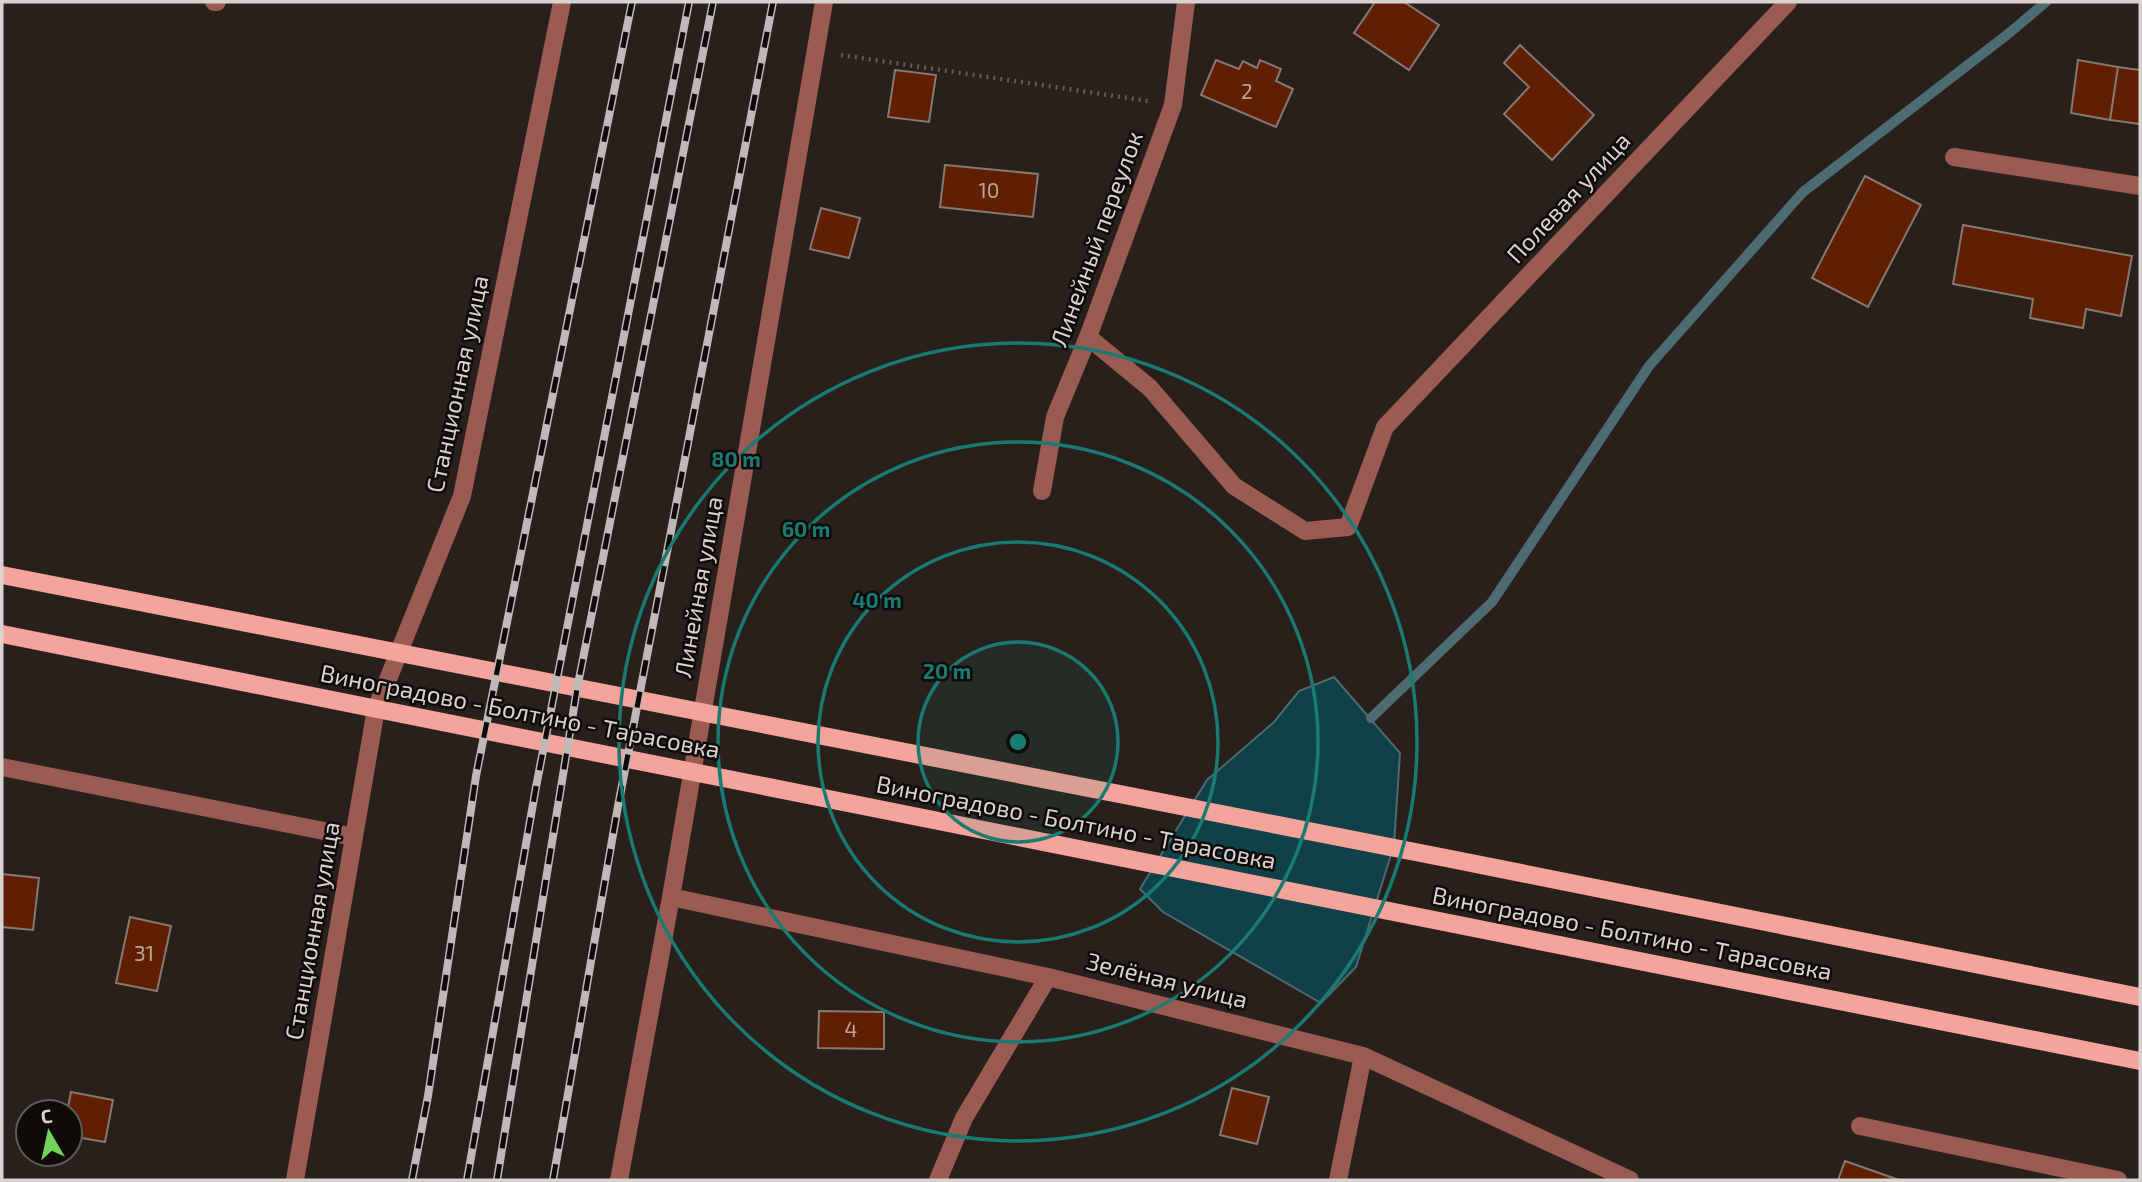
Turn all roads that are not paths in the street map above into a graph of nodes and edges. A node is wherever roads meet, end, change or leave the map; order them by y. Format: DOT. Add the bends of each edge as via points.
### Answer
graph roads {
  1 [pos="562,2"];
  2 [pos="824,2"];
  3 [pos="1186,2"];
  4 [pos="1788,2"];
  5 [pos="1955,157"];
  6 [pos="2140,186"];
  7 [pos="1088,337"];
  8 [pos="1042,491"];
  9 [pos="2,575"];
  10 [pos="2,634"];
  11 [pos="2,767"];
  12 [pos="354,837"];
  13 [pos="671,897"];
  14 [pos="1048,977"];
  15 [pos="2140,997"];
  16 [pos="1363,1056"];
  17 [pos="2140,1061"];
  18 [pos="1860,1126"];
  19 [pos="295,1180"];
  20 [pos="619,1180"];
  21 [pos="939,1180"];
  22 [pos="1338,1180"];
  23 [pos="1629,1180"];
  24 [pos="2118,1180"];
  1 -- 12 [label="street, Станционная улица" via="462,495 376,709"];
  2 -- 13 [label="street, Линейная улица"];
  3 -- 7 [label="street, Линейный переулок" via="1173,105"];
  4 -- 7 [label="street, Полевая улица" via="1385,428 1348,527 1305,531 1234,486 1150,388"];
  5 -- 6 [label="street"];
  7 -- 8 [label="street, Линейный переулок" via="1055,417"];
  9 -- 15 [label="main road, Виноградово - Болтино - Тарасовка"];
  10 -- 17 [label="main road, Виноградово - Болтино - Тарасовка"];
  11 -- 12 [label="street"];
  12 -- 19 [label="street, Станционная улица"];
  13 -- 14 [label="street, Зелёная улица"];
  13 -- 20 [label="street, Линейная улица"];
  14 -- 16 [label="street, Зелёная улица"];
  14 -- 21 [label="street" via="964,1118"];
  16 -- 22 [label="street"];
  16 -- 23 [label="street, Зелёная улица"];
  18 -- 24 [label="street"];
}
